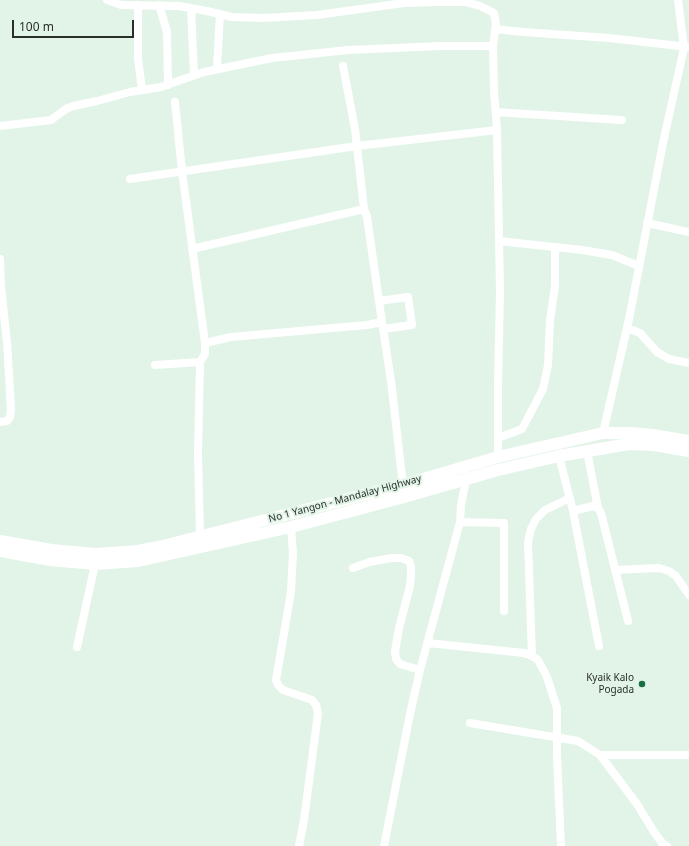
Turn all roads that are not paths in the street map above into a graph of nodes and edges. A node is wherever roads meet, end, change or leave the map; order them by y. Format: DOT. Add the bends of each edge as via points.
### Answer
graph roads {
  1 [pos="107,0"];
  2 [pos="678,0"];
  3 [pos="180,3"];
  4 [pos="138,5"];
  5 [pos="159,5"];
  6 [pos="191,8"];
  7 [pos="220,14"];
  8 [pos="495,29"];
  9 [pos="493,46"];
  10 [pos="686,48"];
  11 [pos="343,66"];
  12 [pos="217,69"];
  13 [pos="194,75"];
  14 [pos="168,85"];
  15 [pos="142,90"];
  16 [pos="175,102"];
  17 [pos="496,112"];
  18 [pos="622,120"];
  19 [pos="0,126"];
  20 [pos="497,130"];
  21 [pos="357,146"];
  22 [pos="182,171"];
  23 [pos="130,179"];
  24 [pos="364,209"];
  25 [pos="647,223"];
  26 [pos="689,232"];
  27 [pos="499,241"];
  28 [pos="555,247"];
  29 [pos="192,249"];
  30 [pos="0,259"];
  31 [pos="639,266"];
  32 [pos="1,287"];
  33 [pos="379,301"];
  34 [pos="383,325"];
  35 [pos="627,328"];
  36 [pos="205,343"];
  37 [pos="200,362"];
  38 [pos="689,363"];
  39 [pos="155,365"];
  40 [pos="0,422"];
  41 [pos="603,433"];
  42 [pos="498,438"];
  43 [pos="689,441"];
  44 [pos="587,451"];
  45 [pos="689,451"];
  46 [pos="559,456"];
  47 [pos="498,457"];
  48 [pos="466,480"];
  49 [pos="403,485"];
  50 [pos="570,498"];
  51 [pos="598,508"];
  52 [pos="573,510"];
  53 [pos="460,522"];
  54 [pos="291,527"];
  55 [pos="200,536"];
  56 [pos="0,541"];
  57 [pos="0,551"];
  58 [pos="95,564"];
  59 [pos="353,568"];
  60 [pos="616,570"];
  61 [pos="689,595"];
  62 [pos="504,610"];
  63 [pos="628,621"];
  64 [pos="428,643"];
  65 [pos="599,646"];
  66 [pos="77,647"];
  67 [pos="532,656"];
  68 [pos="420,670"];
  69 [pos="470,723"];
  70 [pos="557,737"];
  71 [pos="600,755"];
  72 [pos="689,755"];
  73 [pos="299,846"];
  74 [pos="384,846"];
  75 [pos="561,846"];
  76 [pos="667,846"];
  1 -- 4 [label="street" via="121,5"];
  2 -- 10 [label="street"];
  3 -- 5 [label="street"];
  3 -- 6 [label="street"];
  4 -- 5 [label="street"];
  4 -- 15 [label="street" via="138,58"];
  5 -- 14 [label="street" via="167,32"];
  6 -- 7 [label="street"];
  6 -- 13 [label="street"];
  7 -- 8 [label="street" via="263,18 317,15 404,3 465,2 494,13"];
  7 -- 12 [label="street"];
  8 -- 9 [label="street"];
  8 -- 10 [label="street" via="609,38"];
  9 -- 12 [label="street" via="348,50 272,58"];
  9 -- 17 [label="street"];
  10 -- 25 [label="street" via="669,113"];
  11 -- 21 [label="street"];
  12 -- 13 [label="street"];
  13 -- 14 [label="street"];
  14 -- 15 [label="street"];
  15 -- 19 [label="street" via="73,106 51,120"];
  16 -- 22 [label="street"];
  17 -- 18 [label="street"];
  17 -- 20 [label="street"];
  20 -- 21 [label="street"];
  20 -- 27 [label="street"];
  21 -- 22 [label="street"];
  21 -- 24 [label="street"];
  22 -- 23 [label="street"];
  22 -- 29 [label="street"];
  24 -- 29 [label="street"];
  24 -- 33 [label="street" via="368,217"];
  25 -- 26 [label="street"];
  25 -- 31 [label="street"];
  27 -- 28 [label="street"];
  27 -- 42 [label="street"];
  28 -- 31 [label="street" via="612,255"];
  28 -- 42 [label="street" via="555,286 548,365 543,389 522,429"];
  29 -- 36 [label="street"];
  30 -- 32 [label="street"];
  31 -- 35 [label="street"];
  32 -- 40 [label="street" via="11,410 7,421"];
  33 -- 34 [label="street"];
  33 -- 34 [label="street" via="408,297 412,325"];
  34 -- 36 [label="street" via="231,337"];
  34 -- 49 [label="street"];
  35 -- 38 [label="street" via="640,333 657,352 669,359"];
  35 -- 41 [label="street"];
  36 -- 37 [label="street" via="205,354"];
  37 -- 39 [label="street"];
  37 -- 55 [label="street"];
  41 -- 43 [label="highway, No 1 Yangon - Mandalay Highway" via="629,432"];
  41 -- 47 [label="highway, No 1 Yangon - Mandalay Highway"];
  42 -- 47 [label="street"];
  44 -- 45 [label="highway, No 1 Yangon - Mandalay Highway" via="629,444"];
  44 -- 46 [label="highway, No 1 Yangon - Mandalay Highway"];
  44 -- 51 [label="street"];
  46 -- 48 [label="highway, No 1 Yangon - Mandalay Highway"];
  46 -- 50 [label="street"];
  47 -- 49 [label="highway, No 1 Yangon - Mandalay Highway"];
  48 -- 53 [label="street"];
  48 -- 54 [label="highway, No 1 Yangon - Mandalay Highway"];
  49 -- 55 [label="highway, No 1 Yangon - Mandalay Highway"];
  50 -- 52 [label="street"];
  50 -- 67 [label="street" via="545,510 531,529 528,542"];
  51 -- 52 [label="street" via="594,506"];
  51 -- 60 [label="street"];
  52 -- 65 [label="street"];
  53 -- 62 [label="street" via="504,523"];
  53 -- 64 [label="street"];
  54 -- 58 [label="highway, No 1 Yangon - Mandalay Highway" via="145,560"];
  54 -- 73 [label="street" via="291,592 276,680 283,690 312,700 318,713"];
  55 -- 56 [label="highway, No 1 Yangon - Mandalay Highway" via="138,551 96,554 51,550"];
  57 -- 58 [label="highway, No 1 Yangon - Mandalay Highway" via="50,560"];
  58 -- 66 [label="street"];
  59 -- 68 [label="street" via="380,560 401,558 409,561 410,586 395,651 400,664"];
  60 -- 61 [label="street" via="659,568 669,571 676,576"];
  60 -- 63 [label="street"];
  64 -- 67 [label="street"];
  64 -- 68 [label="street"];
  67 -- 70 [label="street" via="542,666 553,694 557,708"];
  68 -- 74 [label="street"];
  69 -- 70 [label="street"];
  70 -- 71 [label="street" via="578,741"];
  70 -- 75 [label="street"];
  71 -- 72 [label="street"];
  71 -- 76 [label="street" via="637,804 654,832"];
}
